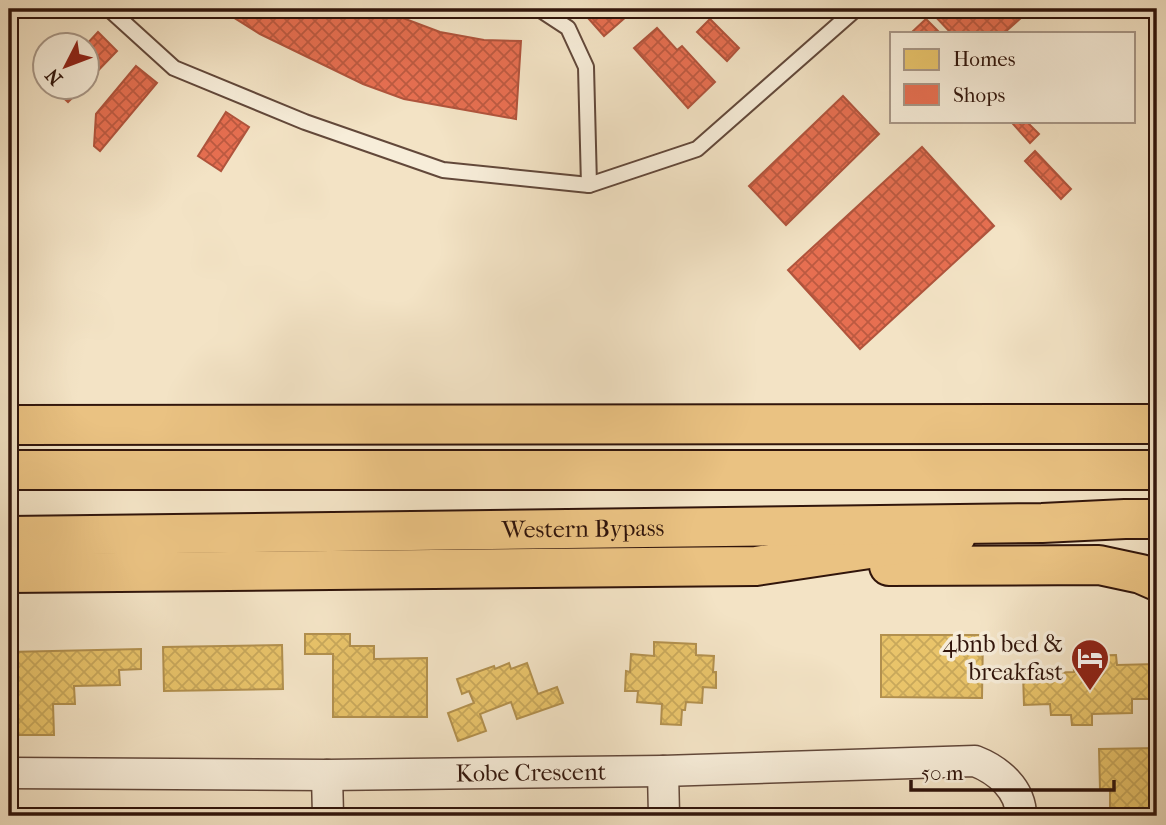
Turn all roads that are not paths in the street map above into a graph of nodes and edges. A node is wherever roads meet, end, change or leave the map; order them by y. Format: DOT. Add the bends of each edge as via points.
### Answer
graph roads {
  1 [pos="109,9"];
  2 [pos="539,9"];
  3 [pos="856,9"];
  4 [pos="589,185"];
  5 [pos="1157,424"];
  6 [pos="9,425"];
  7 [pos="9,470"];
  8 [pos="1157,470"];
  9 [pos="1157,519"];
  10 [pos="1042,523"];
  11 [pos="9,536"];
  12 [pos="757,566"];
  13 [pos="9,573"];
  14 [pos="1157,581"];
  15 [pos="663,771"];
  16 [pos="9,773"];
  17 [pos="327,775"];
  18 [pos="328,816"];
  19 [pos="664,816"];
  20 [pos="1021,816"];
  1 -- 4 [label="lane" via="174,68 305,122 443,170"];
  2 -- 4 [label="lane" via="568,27 586,68"];
  3 -- 4 [label="lane" via="697,149"];
  5 -- 6 [label="main road"];
  7 -- 8 [label="main road"];
  9 -- 10 [label="main road, Western Bypass"];
  10 -- 11 [label="main road, Western Bypass"];
  10 -- 12 [label="main road"];
  12 -- 13 [label="main road"];
  12 -- 14 [label="main road" via="1099,565"];
  15 -- 17 [label="street, Kobe Crescent"];
  15 -- 19 [label="street"];
  15 -- 20 [label="street, Kobe Crescent" via="975,761 992,767 1005,780 1016,794"];
  16 -- 17 [label="street, Kobe Crescent"];
  17 -- 18 [label="street"];
}
